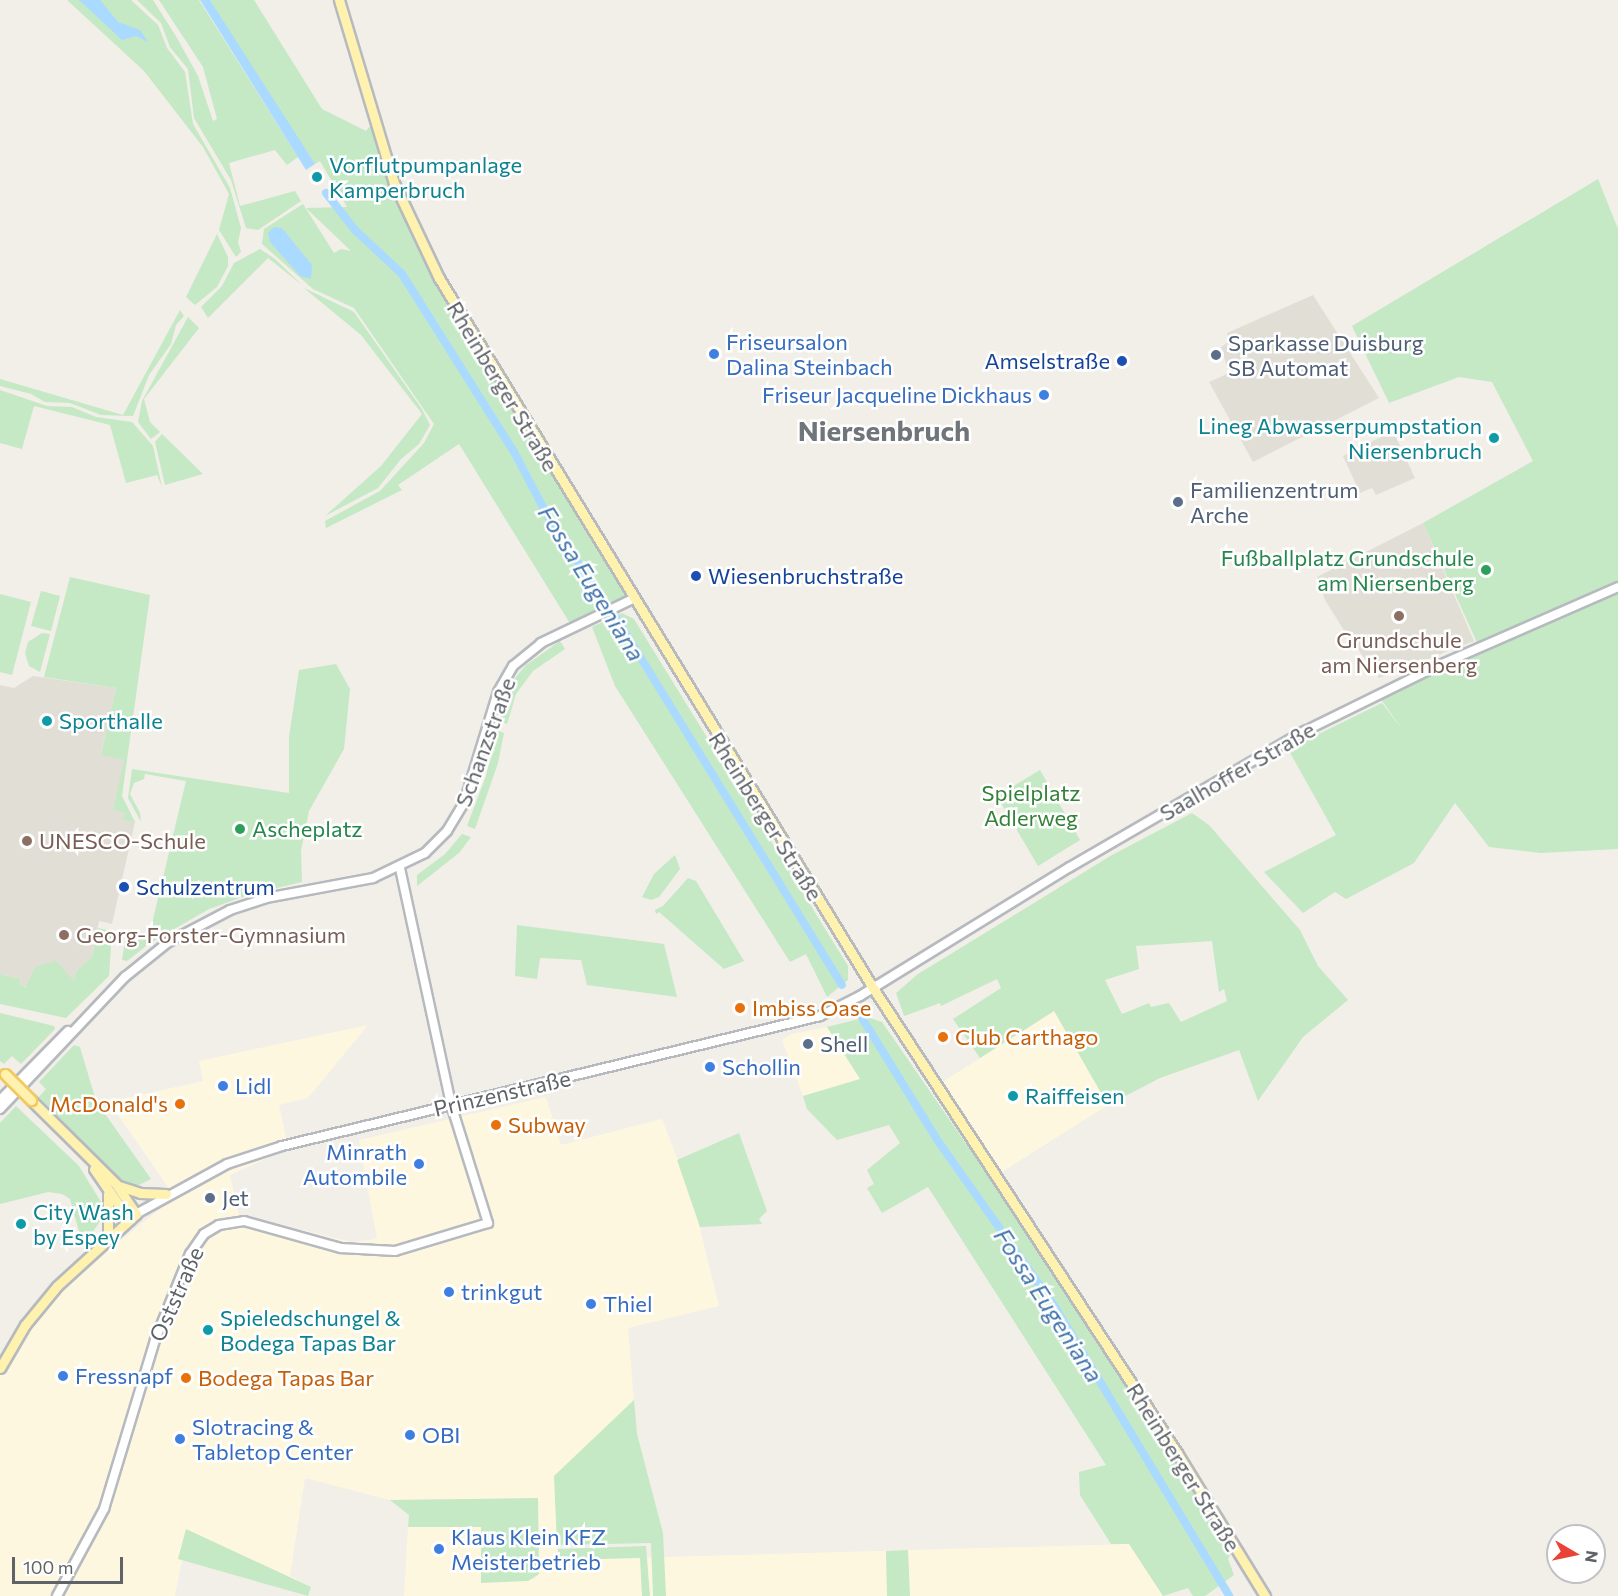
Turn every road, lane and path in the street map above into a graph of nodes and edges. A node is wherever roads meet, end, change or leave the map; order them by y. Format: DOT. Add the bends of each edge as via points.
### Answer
graph roads {
  1 [pos="339,0"];
  2 [pos="1618,587"];
  3 [pos="633,599"];
  4 [pos="400,868"];
  5 [pos="873,988"];
  6 [pos="98,1005"];
  7 [pos="2,1072"];
  8 [pos="0,1100"];
  9 [pos="451,1104"];
  10 [pos="0,1109"];
  11 [pos="111,1186"];
  12 [pos="166,1194"];
  13 [pos="132,1217"];
  14 [pos="108,1237"];
  15 [pos="0,1368"];
  16 [pos="57,1596"];
  17 [pos="1265,1596"];
  1 -- 3 [label="main road, Rheinberger Straße" via="394,183 424,249"];
  2 -- 5 [label="street, Saalhoffer Straße" via="1435,667 1305,731 1070,867"];
  3 -- 4 [label="street, Schanzstraße" via="541,643 513,666 498,692 458,814 434,846"];
  3 -- 5 [label="main road, Rheinberger Straße"];
  4 -- 6 [label="street, Schanzstraße" via="373,878 266,898 230,910 167,943"];
  4 -- 9 [label="street"];
  5 -- 9 [label="street, Prinzenstraße" via="809,1019"];
  5 -- 17 [label="main road, Rheinberger Straße" via="1177,1453"];
  6 -- 8 [label="street"];
  6 -- 10 [label="street"];
  7 -- 11 [label="main road, bridge"];
  9 -- 12 [label="street, Prinzenstraße" via="250,1155"];
  9 -- 16 [label="street, Oststraße" via="488,1223 395,1251 341,1248 244,1221 219,1225 204,1234 190,1254 155,1340 104,1509"];
  11 -- 12 [label="main road"];
  11 -- 13 [label="main road"];
  11 -- 14 [label="main road"];
  12 -- 13 [label="street, Prinzenstraße"];
  13 -- 14 [label="main road"];
  14 -- 15 [label="main road" via="25,1325"];
}
